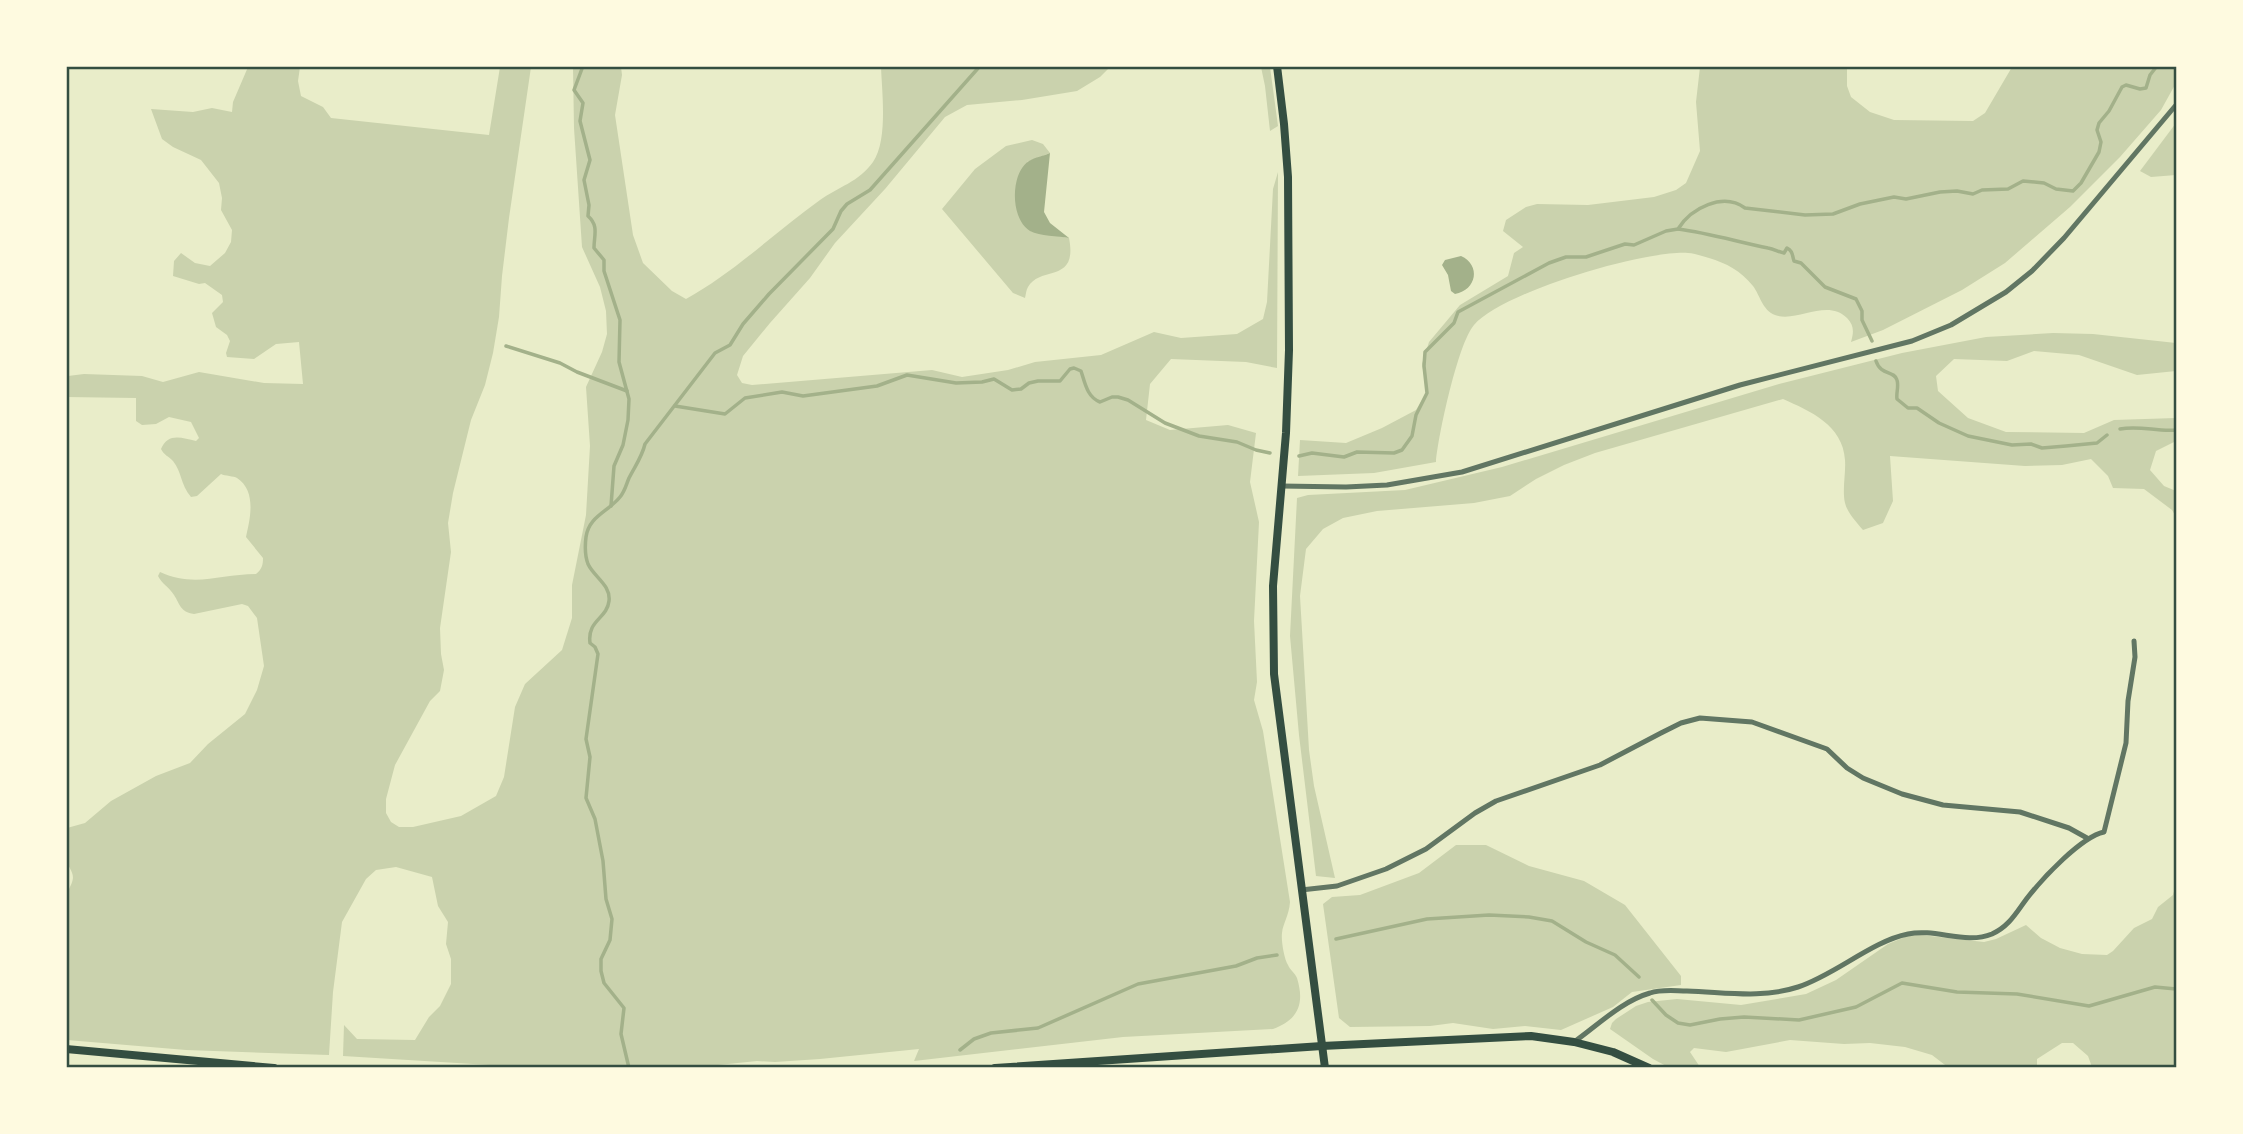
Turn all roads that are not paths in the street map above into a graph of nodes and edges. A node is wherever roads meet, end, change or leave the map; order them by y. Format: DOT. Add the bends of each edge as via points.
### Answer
graph roads {
  1 [pos="1277,66"];
  2 [pos="2176,105"];
  3 [pos="1281,485"];
  4 [pos="2134,641"];
  5 [pos="2087,838"];
  6 [pos="1301,890"];
  7 [pos="1574,1042"];
  8 [pos="1322,1046"];
  9 [pos="66,1049"];
  10 [pos="274,1068"];
  11 [pos="995,1068"];
  12 [pos="1325,1068"];
  13 [pos="1649,1068"];
  1 -- 3 [label="main road" via="1288,177 1290,287"];
  2 -- 3 [label="street" via="2032,271 1979,310 1941,329 1891,347 1740,385 1462,472 1387,485"];
  3 -- 6 [label="main road" via="1273,586 1274,661"];
  4 -- 5 [label="street" via="2119,775 2104,832"];
  5 -- 6 [label="street" via="2020,812 1943,805 1902,794 1863,778 1827,749 1752,722 1700,718 1681,723 1600,765 1496,801 1426,849 1386,869 1337,886"];
  5 -- 7 [label="street" via="2041,881 2003,928 1991,934 1978,938 1905,934 1821,979 1779,993 1653,992 1617,1009"];
  6 -- 8 [label="main road"];
  7 -- 8 [label="main road" via="1531,1036"];
  7 -- 13 [label="main road"];
  8 -- 11 [label="main road"];
  8 -- 12 [label="main road"];
  9 -- 10 [label="main road"];
}
